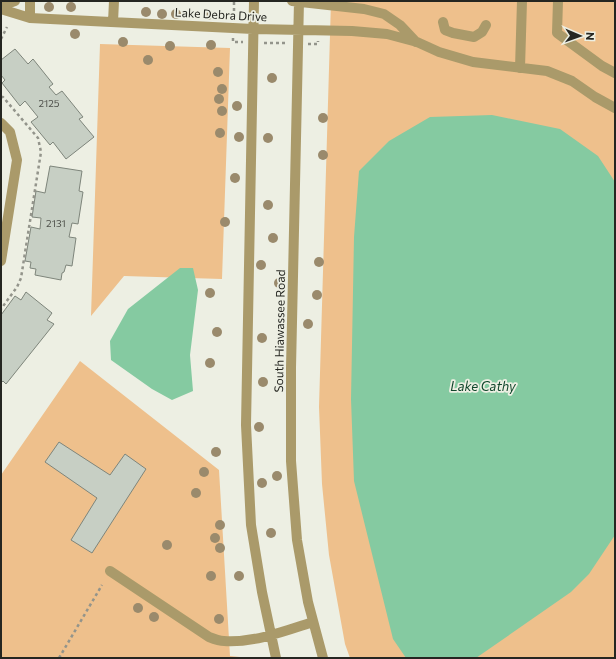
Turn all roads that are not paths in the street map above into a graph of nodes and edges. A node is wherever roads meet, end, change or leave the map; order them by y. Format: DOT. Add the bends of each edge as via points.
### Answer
graph roads {
  1 [pos="15,1"];
  2 [pos="30,1"];
  3 [pos="114,1"];
  4 [pos="254,1"];
  5 [pos="292,1"];
  6 [pos="299,1"];
  7 [pos="522,1"];
  8 [pos="558,1"];
  9 [pos="1,7"];
  10 [pos="30,18"];
  11 [pos="113,22"];
  12 [pos="443,22"];
  13 [pos="486,25"];
  14 [pos="253,29"];
  15 [pos="298,30"];
  16 [pos="417,42"];
  17 [pos="520,68"];
  18 [pos="615,73"];
  19 [pos="615,108"];
  20 [pos="1,123"];
  21 [pos="1,261"];
  22 [pos="110,571"];
  23 [pos="313,622"];
  24 [pos="270,636"];
  25 [pos="276,658"];
  26 [pos="323,658"];
  1 -- 9 [label="street, Lake Debra Drive"];
  2 -- 10 [label="street"];
  3 -- 11 [label="street"];
  4 -- 14 [label="street"];
  5 -- 6 [label="street"];
  6 -- 15 [label="street, South Hiawassee Road"];
  6 -- 16 [label="street" via="384,14"];
  7 -- 17 [label="street"];
  8 -- 18 [label="street" via="557,33"];
  9 -- 10 [label="street, Lake Debra Drive"];
  10 -- 11 [label="street, Lake Debra Drive"];
  11 -- 14 [label="street, Lake Debra Drive"];
  12 -- 13 [label="street" via="445,30 474,37 482,32"];
  14 -- 15 [label="street, Lake Debra Drive"];
  14 -- 24 [label="street" via="246,425 251,525"];
  15 -- 16 [label="street, Lake Debra Drive" via="387,34"];
  15 -- 23 [label="street, South Hiawassee Road" via="291,461 297,540"];
  16 -- 17 [label="street" via="439,52 473,62"];
  17 -- 19 [label="street" via="547,71 572,81"];
  20 -- 21 [label="street" via="10,132 17,160"];
  22 -- 24 [label="street" via="209,637 223,641 238,641"];
  23 -- 24 [label="street"];
  23 -- 26 [label="street, South Hiawassee Road"];
  24 -- 25 [label="street"];
}
